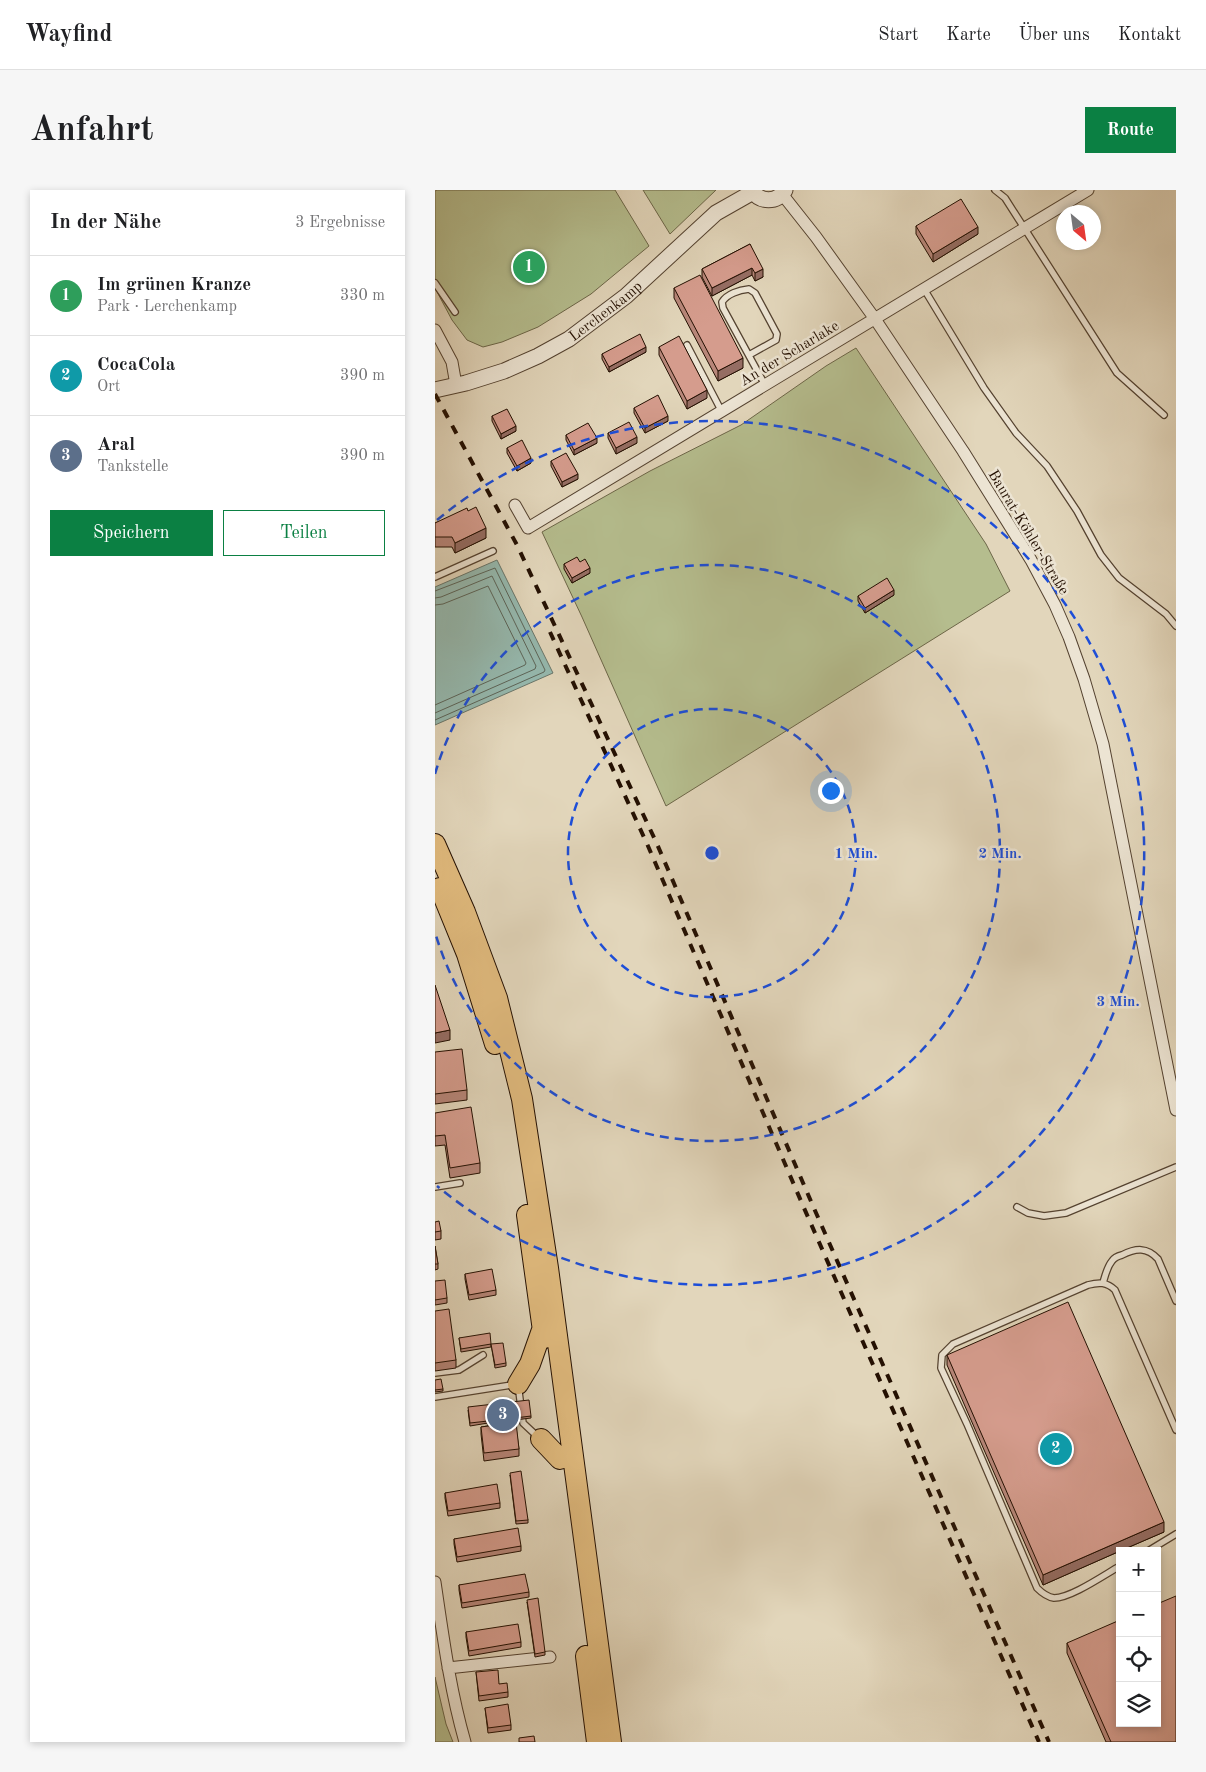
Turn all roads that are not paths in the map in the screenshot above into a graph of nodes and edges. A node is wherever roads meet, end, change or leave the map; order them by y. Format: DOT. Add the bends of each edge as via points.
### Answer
graph roads {
  1 [pos="995,190"];
  2 [pos="1088,190"];
  3 [pos="753,191"];
  4 [pos="784,192"];
  5 [pos="1025,228"];
  6 [pos="435,283"];
  7 [pos="924,289"];
  8 [pos="455,312"];
  9 [pos="875,319"];
  10 [pos="435,330"];
  11 [pos="687,345"];
  12 [pos="749,355"];
  13 [pos="456,385"];
  14 [pos="765,385"];
  15 [pos="435,390"];
  16 [pos="722,412"];
  17 [pos="1164,415"];
  18 [pos="515,505"];
  19 [pos="493,551"];
  20 [pos="435,577"];
  21 [pos="1176,626"];
  22 [pos="435,844"];
  23 [pos="435,877"];
  24 [pos="439,890"];
  25 [pos="1176,1110"];
  26 [pos="1176,1167"];
  27 [pos="460,1183"];
  28 [pos="435,1187"];
  29 [pos="1017,1208"];
  30 [pos="1103,1283"];
  31 [pos="1176,1301"];
  32 [pos="543,1330"];
  33 [pos="483,1355"];
  34 [pos="435,1373"];
  35 [pos="518,1384"];
  36 [pos="435,1397"];
  37 [pos="1176,1430"];
  38 [pos="541,1439"];
  39 [pos="560,1459"];
  40 [pos="1176,1534"];
  41 [pos="1155,1547"];
  42 [pos="1116,1568"];
  43 [pos="435,1582"];
  44 [pos="436,1595"];
  45 [pos="550,1657"];
  46 [pos="448,1668"];
  47 [pos="465,1742"];
  48 [pos="597,1742"];
  49 [pos="611,1742"];
  1 -- 5 [label="lane" via="1005,198"];
  2 -- 5 [label="street, An der Scharlake"];
  3 -- 4 [label="street" via="765,200 777,198"];
  3 -- 13 [label="street, Lerchenkamp" via="715,213 626,296 569,339 504,371"];
  4 -- 9 [label="street, Baurat-Köhler-Straße"];
  5 -- 7 [label="street, An der Scharlake"];
  5 -- 17 [label="lane" via="1117,373"];
  6 -- 8 [label="lane"];
  7 -- 9 [label="street, An der Scharlake"];
  7 -- 21 [label="lane" via="984,388 1016,432 1047,466 1101,555 1119,578 1166,614"];
  9 -- 14 [label="street, An der Scharlake"];
  9 -- 25 [label="street, Baurat-Köhler-Straße" via="1031,560 1069,637 1103,744"];
  10 -- 13 [label="street" via="452,362"];
  11 -- 16 [label="lane"];
  12 -- 12 [label="lane" via="722,302 749,288 755,293 777,334 776,340"];
  12 -- 14 [label="lane"];
  13 -- 15 [label="street, Lerchenkamp"];
  14 -- 16 [label="street, An der Scharlake"];
  16 -- 18 [label="street, An der Scharlake" via="528,528"];
  19 -- 20 [label="lane"];
  22 -- 49 [label="highway" via="497,998 522,1100 550,1278"];
  23 -- 24 [label="highway"];
  24 -- 32 [label="highway" via="467,954 507,1090"];
  26 -- 29 [label="lane" via="1066,1213 1044,1216"];
  27 -- 28 [label="lane"];
  30 -- 31 [label="lane" via="1114,1259 1132,1250 1147,1250 1158,1259"];
  30 -- 37 [label="lane" via="1115,1290"];
  30 -- 42 [label="lane" via="1088,1285 953,1344 942,1355 941,1368 1037,1588 1053,1598 1066,1595"];
  32 -- 35 [label="highway"];
  32 -- 39 [label="highway"];
  33 -- 34 [label="lane" via="459,1370"];
  35 -- 36 [label="lane"];
  35 -- 38 [label="lane" via="523,1423"];
  38 -- 39 [label="highway"];
  39 -- 48 [label="highway"];
  40 -- 41 [label="lane"];
  43 -- 44 [label="street"];
  44 -- 46 [label="street"];
  45 -- 46 [label="street"];
  46 -- 47 [label="street"];
}
